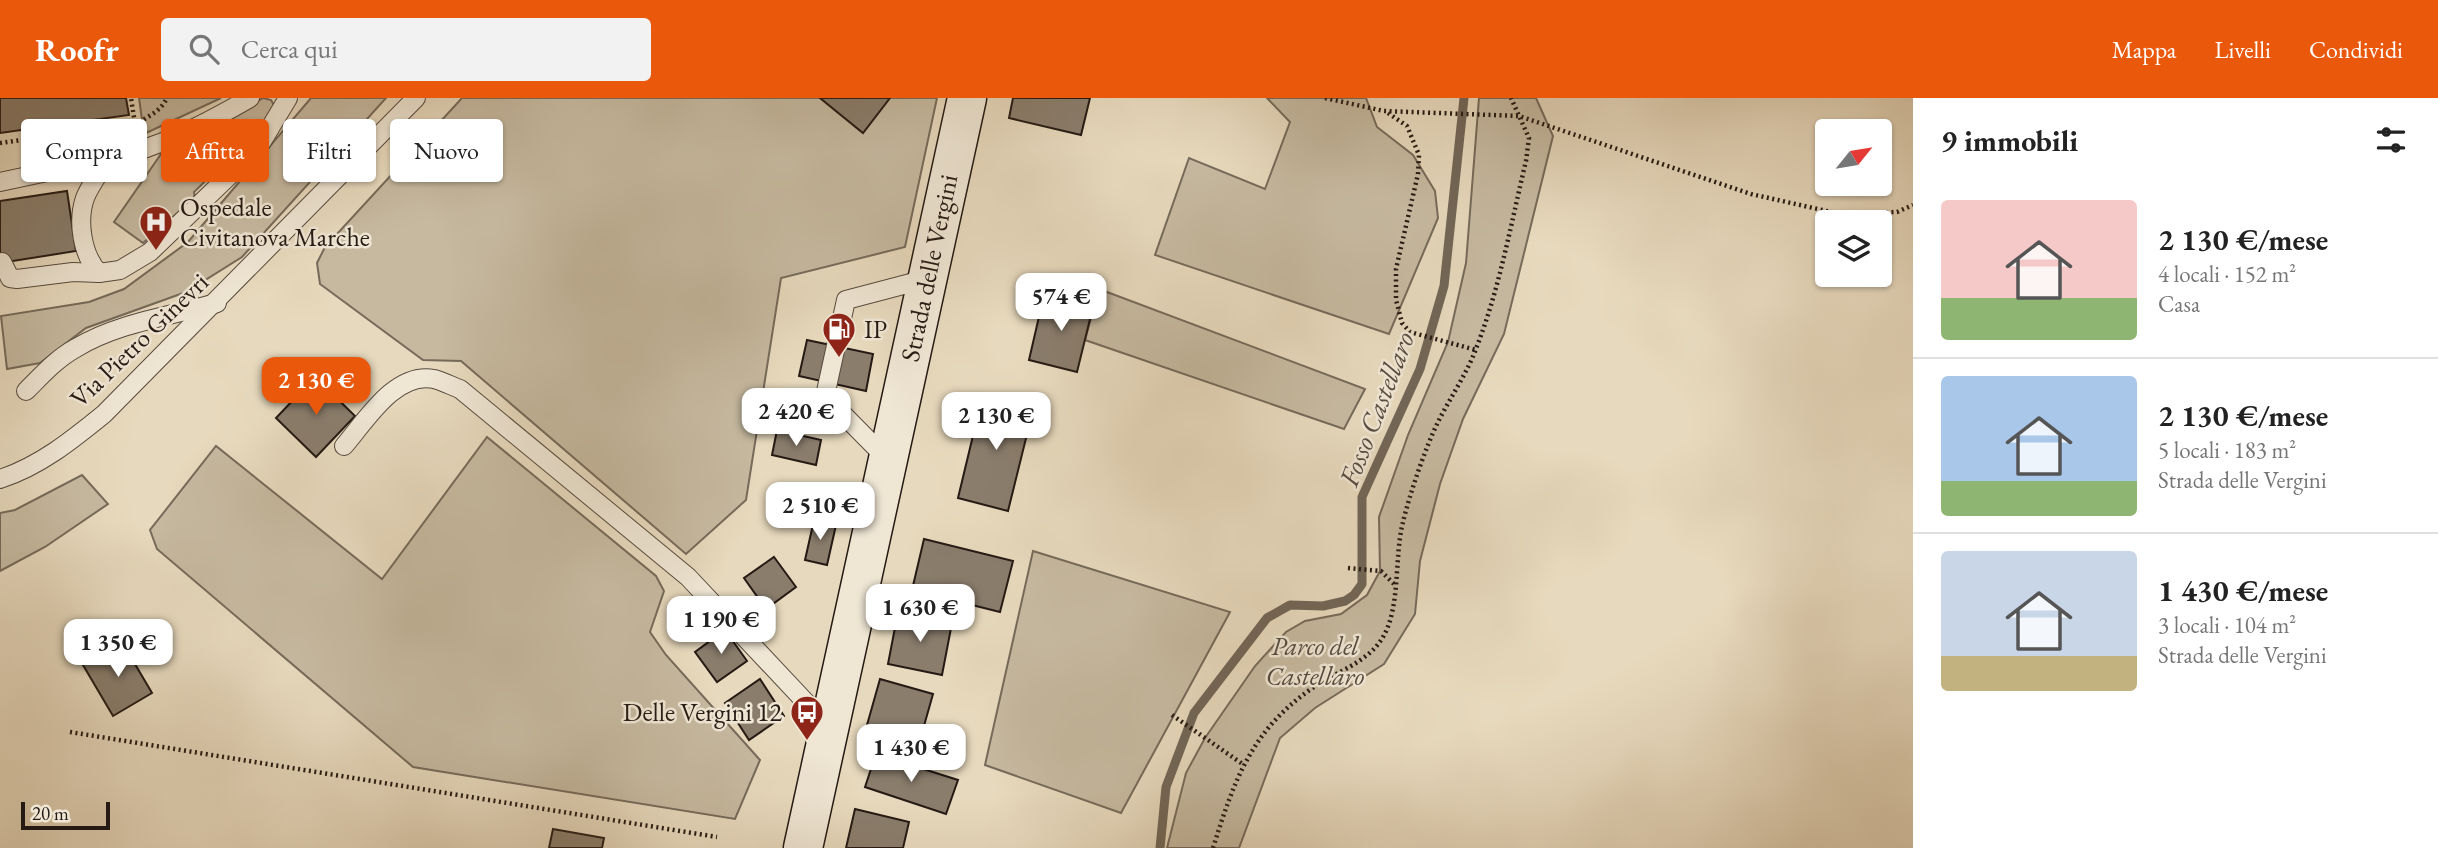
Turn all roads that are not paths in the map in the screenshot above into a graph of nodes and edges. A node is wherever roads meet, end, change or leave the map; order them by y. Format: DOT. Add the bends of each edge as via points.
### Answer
graph roads {
  1 [pos="250,98"];
  2 [pos="288,98"];
  3 [pos="416,98"];
  4 [pos="967,98"];
  5 [pos="147,148"];
  6 [pos="21,178"];
  7 [pos="0,182"];
  8 [pos="94,182"];
  9 [pos="2,262"];
  10 [pos="99,273"];
  11 [pos="926,279"];
  12 [pos="216,303"];
  13 [pos="26,391"];
  14 [pos="344,446"];
  15 [pos="887,459"];
  16 [pos="0,479"];
  17 [pos="829,727"];
  18 [pos="803,848"];
  1 -- 5 [label="lane"];
  2 -- 10 [label="lane" via="258,148 150,252 120,271"];
  3 -- 12 [label="lane, Via Pietro Ginevri"];
  4 -- 11 [label="main road, Strada delle Vergini"];
  6 -- 7 [label="lane"];
  8 -- 10 [label="lane" via="85,198 82,220 86,256"];
  9 -- 10 [label="lane" via="10,278 17,279"];
  11 -- 15 [label="main road, Strada delle Vergini"];
  11 -- 15 [label="lane" via="846,300 838,334 825,396"];
  12 -- 13 [label="lane" via="103,334 51,365"];
  12 -- 16 [label="lane, Via Pietro Ginevri" via="104,414 64,446 22,472"];
  14 -- 17 [label="lane" via="386,397 401,387 432,379 460,389 688,577"];
  15 -- 17 [label="main road, Strada delle Vergini"];
  17 -- 18 [label="main road, Strada delle Vergini"];
}
